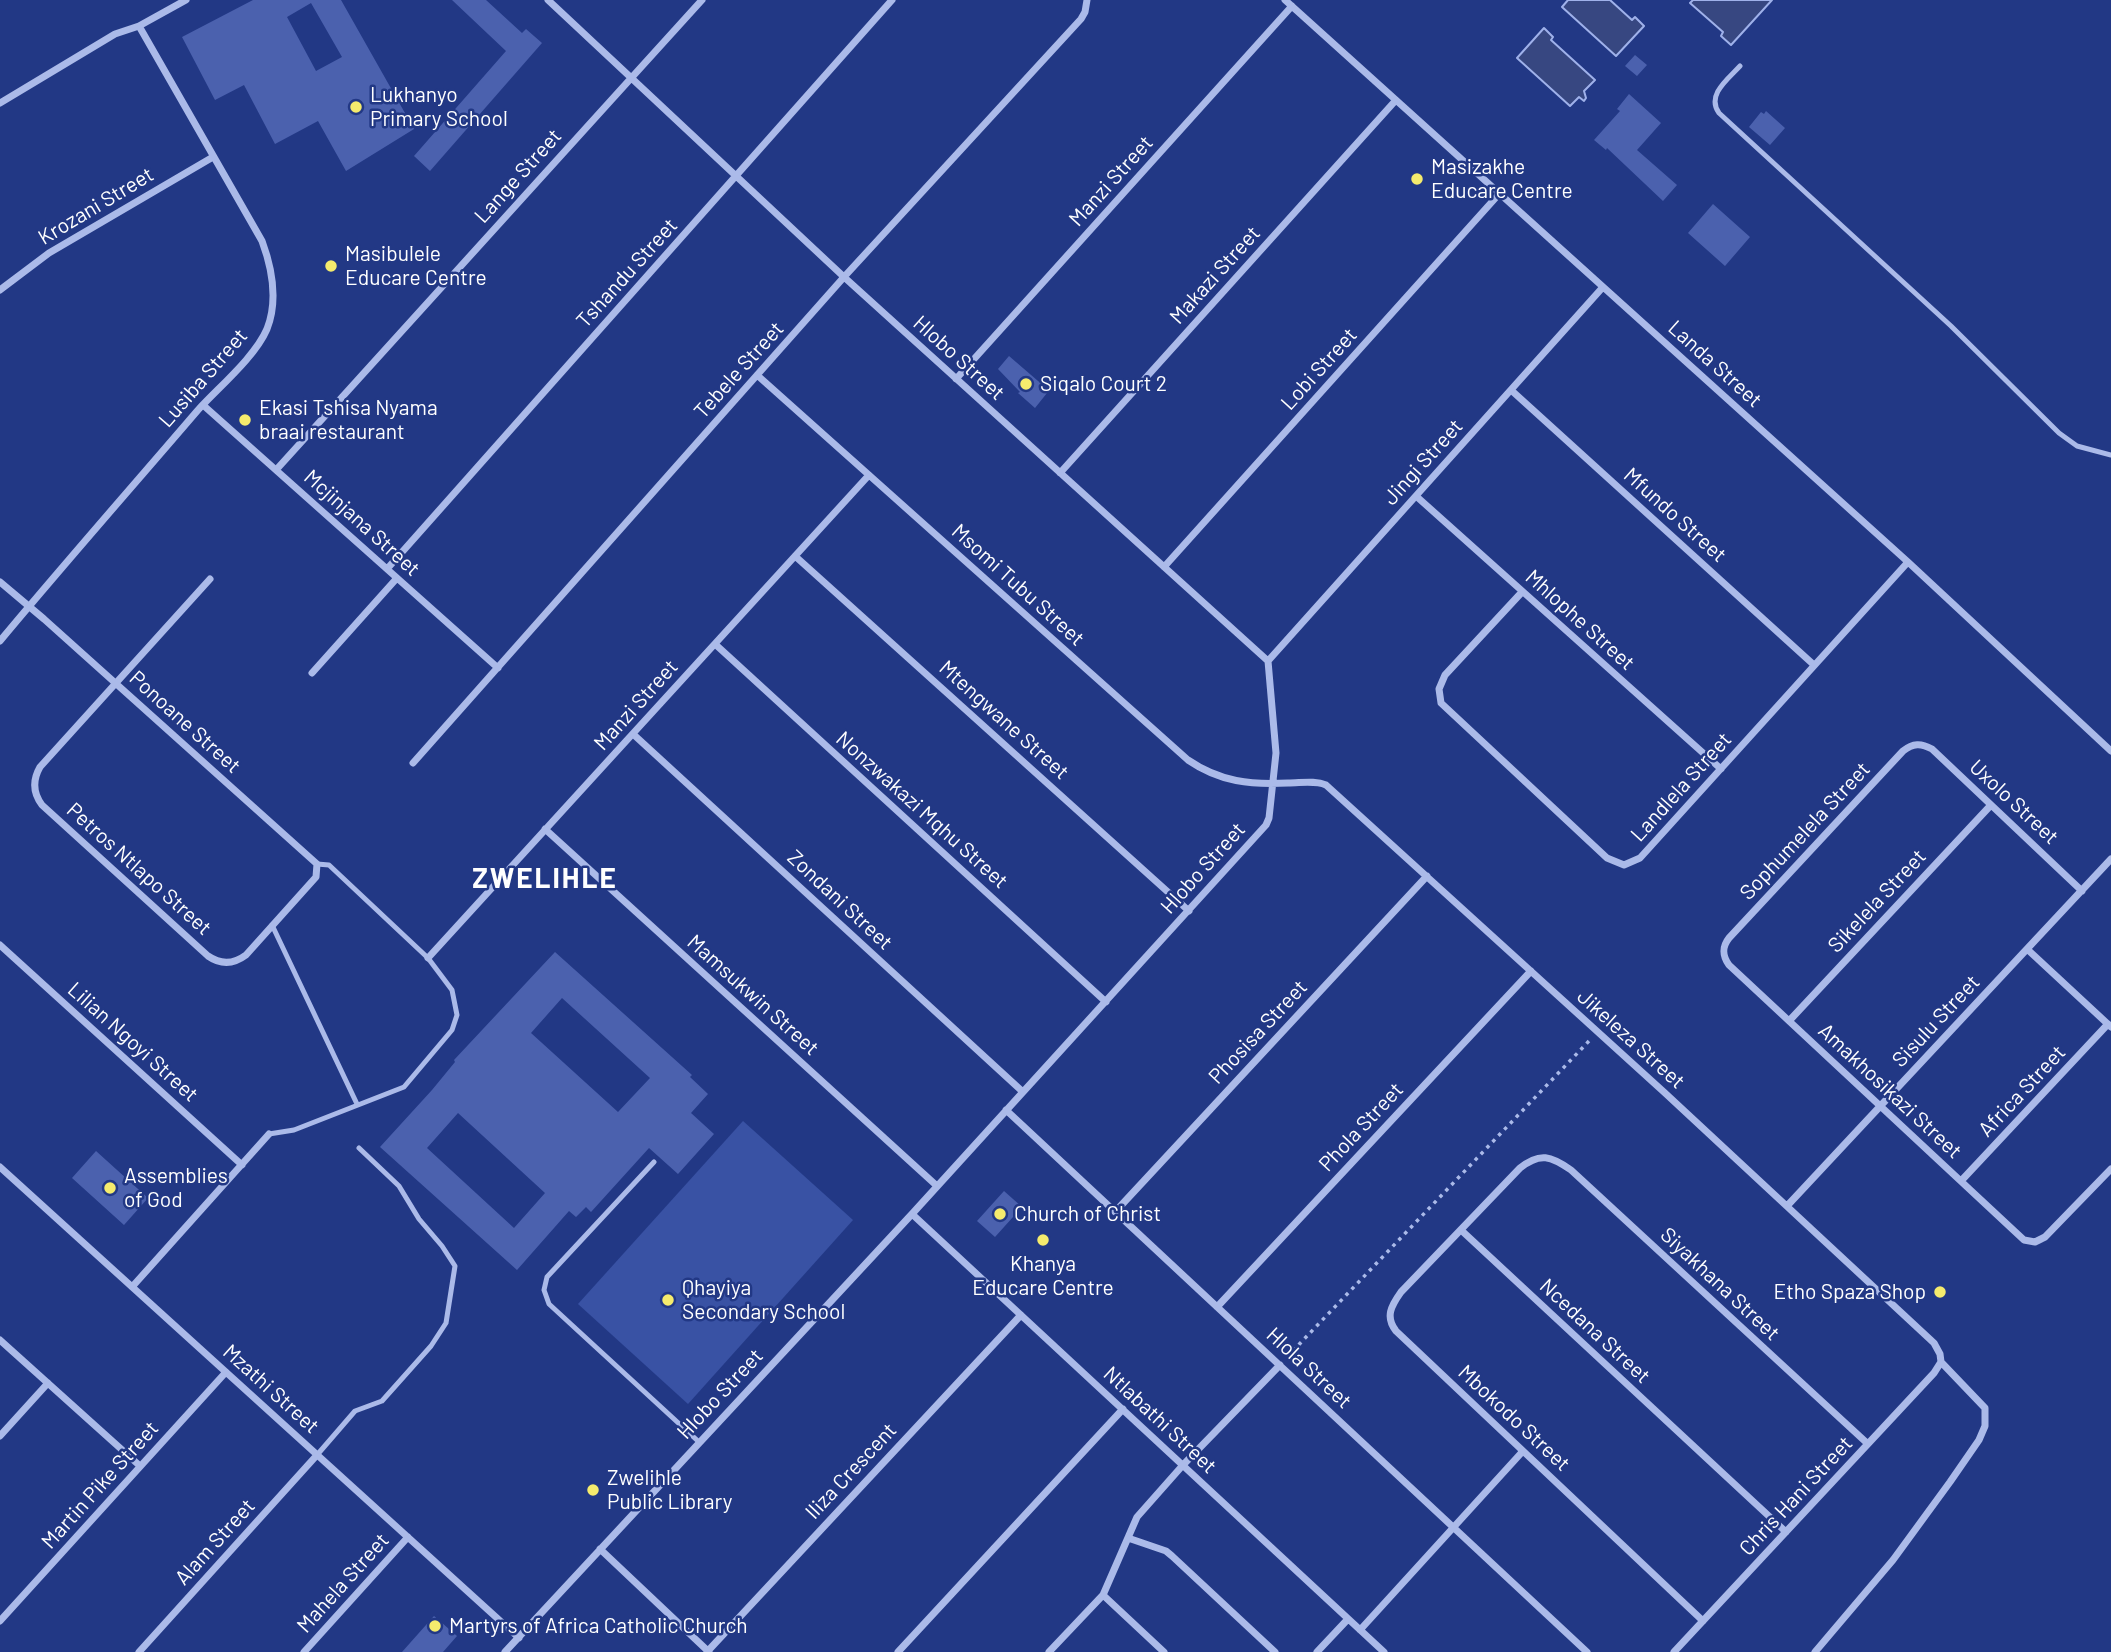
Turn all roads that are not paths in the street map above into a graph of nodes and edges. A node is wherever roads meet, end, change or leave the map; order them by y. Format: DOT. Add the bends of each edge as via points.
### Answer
graph roads {
  1 [pos="186,0"];
  2 [pos="548,0"];
  3 [pos="702,0"];
  4 [pos="892,0"];
  5 [pos="1087,0"];
  6 [pos="1285,0"];
  7 [pos="1292,6"];
  8 [pos="139,26"];
  9 [pos="1740,66"];
  10 [pos="629,79"];
  11 [pos="1396,100"];
  12 [pos="0,103"];
  13 [pos="213,157"];
  14 [pos="736,177"];
  15 [pos="1499,194"];
  16 [pos="844,277"];
  17 [pos="1603,288"];
  18 [pos="0,290"];
  19 [pos="757,375"];
  20 [pos="956,379"];
  21 [pos="1511,390"];
  22 [pos="203,405"];
  23 [pos="2111,454"];
  24 [pos="276,470"];
  25 [pos="1060,473"];
  26 [pos="869,475"];
  27 [pos="1416,495"];
  28 [pos="795,556"];
  29 [pos="1908,562"];
  30 [pos="1164,567"];
  31 [pos="387,569"];
  32 [pos="397,578"];
  33 [pos="210,579"];
  34 [pos="0,582"];
  35 [pos="1522,592"];
  36 [pos="28,607"];
  37 [pos="0,641"];
  38 [pos="715,644"];
  39 [pos="1268,660"];
  40 [pos="1815,665"];
  41 [pos="498,668"];
  42 [pos="312,673"];
  43 [pos="116,683"];
  44 [pos="633,734"];
  45 [pos="1919,744"];
  46 [pos="2111,751"];
  47 [pos="413,763"];
  48 [pos="1721,769"];
  49 [pos="1273,784"];
  50 [pos="1991,805"];
  51 [pos="545,829"];
  52 [pos="2111,860"];
  53 [pos="317,864"];
  54 [pos="1427,876"];
  55 [pos="2082,891"];
  56 [pos="1189,911"];
  57 [pos="272,925"];
  58 [pos="0,945"];
  59 [pos="1723,949"];
  60 [pos="2028,949"];
  61 [pos="428,958"];
  62 [pos="1531,971"];
  63 [pos="1106,1002"];
  64 [pos="1789,1021"];
  65 [pos="2109,1025"];
  66 [pos="1023,1092"];
  67 [pos="357,1104"];
  68 [pos="1881,1106"];
  69 [pos="1006,1110"];
  70 [pos="269,1134"];
  71 [pos="359,1148"];
  72 [pos="654,1161"];
  73 [pos="242,1165"];
  74 [pos="0,1167"];
  75 [pos="2111,1169"];
  76 [pos="1961,1181"];
  77 [pos="937,1186"];
  78 [pos="1787,1206"];
  79 [pos="1115,1212"];
  80 [pos="912,1214"];
  81 [pos="1461,1230"];
  82 [pos="132,1287"];
  83 [pos="1217,1307"];
  84 [pos="1021,1315"];
  85 [pos="0,1340"];
  86 [pos="1941,1362"];
  87 [pos="1280,1365"];
  88 [pos="226,1372"];
  89 [pos="48,1383"];
  90 [pos="1123,1409"];
  91 [pos="0,1436"];
  92 [pos="699,1442"];
  93 [pos="1868,1444"];
  94 [pos="1523,1451"];
  95 [pos="317,1455"];
  96 [pos="1183,1465"];
  97 [pos="140,1466"];
  98 [pos="1453,1527"];
  99 [pos="1786,1532"];
  100 [pos="408,1538"];
  101 [pos="1128,1538"];
  102 [pos="600,1549"];
  103 [pos="1103,1595"];
  104 [pos="1348,1619"];
  105 [pos="0,1621"];
  106 [pos="1703,1621"];
  107 [pos="1360,1630"];
  108 [pos="519,1637"];
  109 [pos="1820,1651"];
  110 [pos="139,1652"];
  111 [pos="304,1652"];
  112 [pos="505,1652"];
  113 [pos="708,1652"];
  114 [pos="898,1652"];
  115 [pos="1049,1652"];
  116 [pos="1164,1652"];
  117 [pos="1275,1652"];
  118 [pos="1317,1652"];
  119 [pos="1384,1652"];
  120 [pos="1587,1652"];
  121 [pos="1674,1652"];
  1 -- 8 [label="street"];
  2 -- 10 [label="street, Hlobo Street"];
  3 -- 10 [label="street, Lange Street"];
  4 -- 14 [label="street, Tshandu Street"];
  5 -- 16 [label="street, Tebele Street" via="1081,19"];
  6 -- 7 [label="street, Landa Street"];
  7 -- 11 [label="street, Landa Street"];
  7 -- 20 [label="street, Manzi Street"];
  8 -- 12 [label="street" via="115,34"];
  8 -- 13 [label="street, Lusiba Street"];
  9 -- 23 [label="lane" via="1715,96 1719,113 1951,326 2059,433 2077,446"];
  10 -- 14 [label="street, Hlobo Street"];
  10 -- 24 [label="street, Lange Street"];
  11 -- 15 [label="street, Landa Street"];
  11 -- 25 [label="street, Makazi Street"];
  13 -- 18 [label="street, Krozani Street" via="49,253"];
  13 -- 22 [label="street, Lusiba Street" via="262,241 271,275 272,305 260,343"];
  14 -- 16 [label="street, Hlobo Street"];
  14 -- 31 [label="street, Tshandu Street"];
  15 -- 17 [label="street, Landa Street"];
  15 -- 30 [label="street, Lobi Street"];
  16 -- 19 [label="street, Tebele Street"];
  16 -- 20 [label="street, Hlobo Street"];
  17 -- 21 [label="street, Jingi Street"];
  17 -- 29 [label="street, Landa Street"];
  19 -- 26 [label="street, Msomi Tubu Street"];
  19 -- 41 [label="street, Tebele Street"];
  20 -- 25 [label="street, Hlobo Street"];
  21 -- 27 [label="street, Jingi Street"];
  21 -- 40 [label="street, Mfundo Street"];
  22 -- 24 [label="street, Mcjinjana Street"];
  22 -- 36 [label="street, Lusiba Street"];
  24 -- 31 [label="street, Mcjinjana Street"];
  25 -- 30 [label="street, Hlobo Street"];
  26 -- 28 [label="street, Manzi Street"];
  26 -- 49 [label="street, Msomi Tubu Street" via="1188,760 1231,781"];
  27 -- 35 [label="street, Mhlophe Street"];
  27 -- 39 [label="street, Jingi Street"];
  28 -- 38 [label="street, Manzi Street"];
  28 -- 56 [label="street, Mtengwane Street"];
  29 -- 40 [label="street, Landlela Street"];
  29 -- 46 [label="street, Landa Street"];
  30 -- 39 [label="street, Hlobo Street"];
  31 -- 32 [label="street, Mcjinjana Street"];
  32 -- 41 [label="street, Mcjinjana Street"];
  32 -- 42 [label="street"];
  33 -- 43 [label="street"];
  34 -- 36 [label="street, Ponoane Street"];
  35 -- 48 [label="street, Mhlophe Street"];
  35 -- 48 [label="street, Landlela Street" via="1445,675 1439,690 1441,703 1607,858 1623,865 1635,862"];
  36 -- 37 [label="street, Lusiba Street"];
  36 -- 43 [label="street, Ponoane Street"];
  38 -- 44 [label="street, Manzi Street"];
  38 -- 63 [label="street, Nonzwakazi Mqhu Street"];
  39 -- 49 [label="street, Hlobo Street" via="1276,753"];
  40 -- 48 [label="street, Landlela Street"];
  41 -- 47 [label="street, Tebele Street"];
  43 -- 53 [label="street, Ponoane Street"];
  43 -- 57 [label="street, Petros Ntlapo Street" via="40,767 34,782 37,798 212,959 225,963 240,959"];
  44 -- 51 [label="street, Manzi Street"];
  44 -- 66 [label="street, Zondani Street"];
  45 -- 50 [label="street, Uxolo Street" via="1932,749"];
  45 -- 59 [label="street, Sophumelela Street" via="1903,751"];
  49 -- 54 [label="street, Jikeleza Street" via="1326,785"];
  49 -- 56 [label="street, Hlobo Street" via="1266,825"];
  50 -- 55 [label="street, Uxolo Street"];
  50 -- 64 [label="street, Sikelela Street"];
  51 -- 61 [label="street, Manzi Street"];
  51 -- 77 [label="street, Mamsukwin Street"];
  52 -- 55 [label="street, Sisulu Street"];
  53 -- 57 [label="street, Petros Ntlapo Street" via="316,877"];
  53 -- 61 [label="lane" via="329,865"];
  54 -- 62 [label="street, Jikeleza Street"];
  54 -- 79 [label="street, Phosisa Street"];
  55 -- 60 [label="street, Sisulu Street"];
  56 -- 63 [label="street, Hlobo Street"];
  57 -- 67 [label="lane"];
  58 -- 73 [label="street, Lilian Ngoyi Street"];
  59 -- 64 [label="street, Amakhosikazi Street" via="1729,965"];
  60 -- 65 [label="street"];
  60 -- 68 [label="street, Sisulu Street"];
  61 -- 67 [label="lane" via="452,990 457,1015 452,1030 404,1087"];
  62 -- 78 [label="street, Jikeleza Street"];
  62 -- 83 [label="street, Phola Street"];
  63 -- 66 [label="street, Hlobo Street"];
  64 -- 68 [label="street, Amakhosikazi Street"];
  65 -- 76 [label="street, Africa Street"];
  66 -- 69 [label="street, Hlobo Street"];
  67 -- 70 [label="lane"];
  68 -- 76 [label="street, Amakhosikazi Street"];
  68 -- 78 [label="street, Sisulu Street"];
  69 -- 77 [label="street, Hlobo Street"];
  69 -- 79 [label="street, Hlola Street"];
  70 -- 73 [label="street"];
  71 -- 95 [label="lane" via="399,1186 455,1266 446,1323 431,1346 382,1401 355,1411"];
  72 -- 92 [label="lane" via="547,1277 544,1290 549,1304"];
  73 -- 82 [label="street"];
  74 -- 82 [label="street, Mzathi Street"];
  75 -- 76 [label="street, Amakhosikazi Street" via="2035,1242 2024,1240"];
  77 -- 80 [label="street, Hlobo Street"];
  78 -- 86 [label="street, Jikeleza Street" via="1934,1343"];
  79 -- 83 [label="street, Hlola Street"];
  80 -- 84 [label="street, Ntlabathi Street"];
  80 -- 92 [label="street, Hlobo Street"];
  81 -- 93 [label="street, Siyakhana Street" via="1530,1160 1555,1160"];
  81 -- 94 [label="street, Mbokodo Street" via="1392,1303 1390,1318 1396,1331"];
  81 -- 99 [label="street, Ncedana Street"];
  82 -- 88 [label="street, Mzathi Street"];
  83 -- 87 [label="street, Hlola Street"];
  84 -- 90 [label="street, Ntlabathi Street"];
  84 -- 113 [label="street, Iliza Crescent"];
  85 -- 89 [label="street"];
  86 -- 93 [label="street, Chris Hani Street"];
  86 -- 109 [label="street, Jikeleza Street" via="1985,1408 1985,1426 1894,1560"];
  87 -- 96 [label="street"];
  87 -- 98 [label="street, Hlola Street"];
  88 -- 95 [label="street, Mzathi Street"];
  88 -- 97 [label="street, Martin Pike Street"];
  89 -- 91 [label="street"];
  89 -- 97 [label="street"];
  90 -- 96 [label="street, Ntlabathi Street"];
  90 -- 114 [label="street"];
  92 -- 102 [label="street, Hlobo Street"];
  93 -- 99 [label="street, Chris Hani Street"];
  94 -- 98 [label="street"];
  94 -- 106 [label="street, Mbokodo Street"];
  95 -- 100 [label="street, Mzathi Street"];
  95 -- 110 [label="street, Alam Street"];
  96 -- 101 [label="street" via="1137,1517"];
  96 -- 104 [label="street, Ntlabathi Street"];
  97 -- 105 [label="street, Martin Pike Street"];
  98 -- 107 [label="street"];
  98 -- 120 [label="street, Hlola Street"];
  99 -- 106 [label="street, Chris Hani Street"];
  100 -- 108 [label="street, Mzathi Street"];
  100 -- 111 [label="street, Mahela Street"];
  101 -- 103 [label="street"];
  101 -- 117 [label="street" via="1166,1551"];
  102 -- 108 [label="street, Hlobo Street"];
  102 -- 113 [label="street"];
  103 -- 115 [label="street"];
  103 -- 116 [label="street"];
  104 -- 107 [label="street, Ntlabathi Street"];
  104 -- 118 [label="street"];
  106 -- 121 [label="street, Chris Hani Street"];
  107 -- 119 [label="street, Ntlabathi Street"];
  108 -- 112 [label="street, Hlobo Street"];
}
